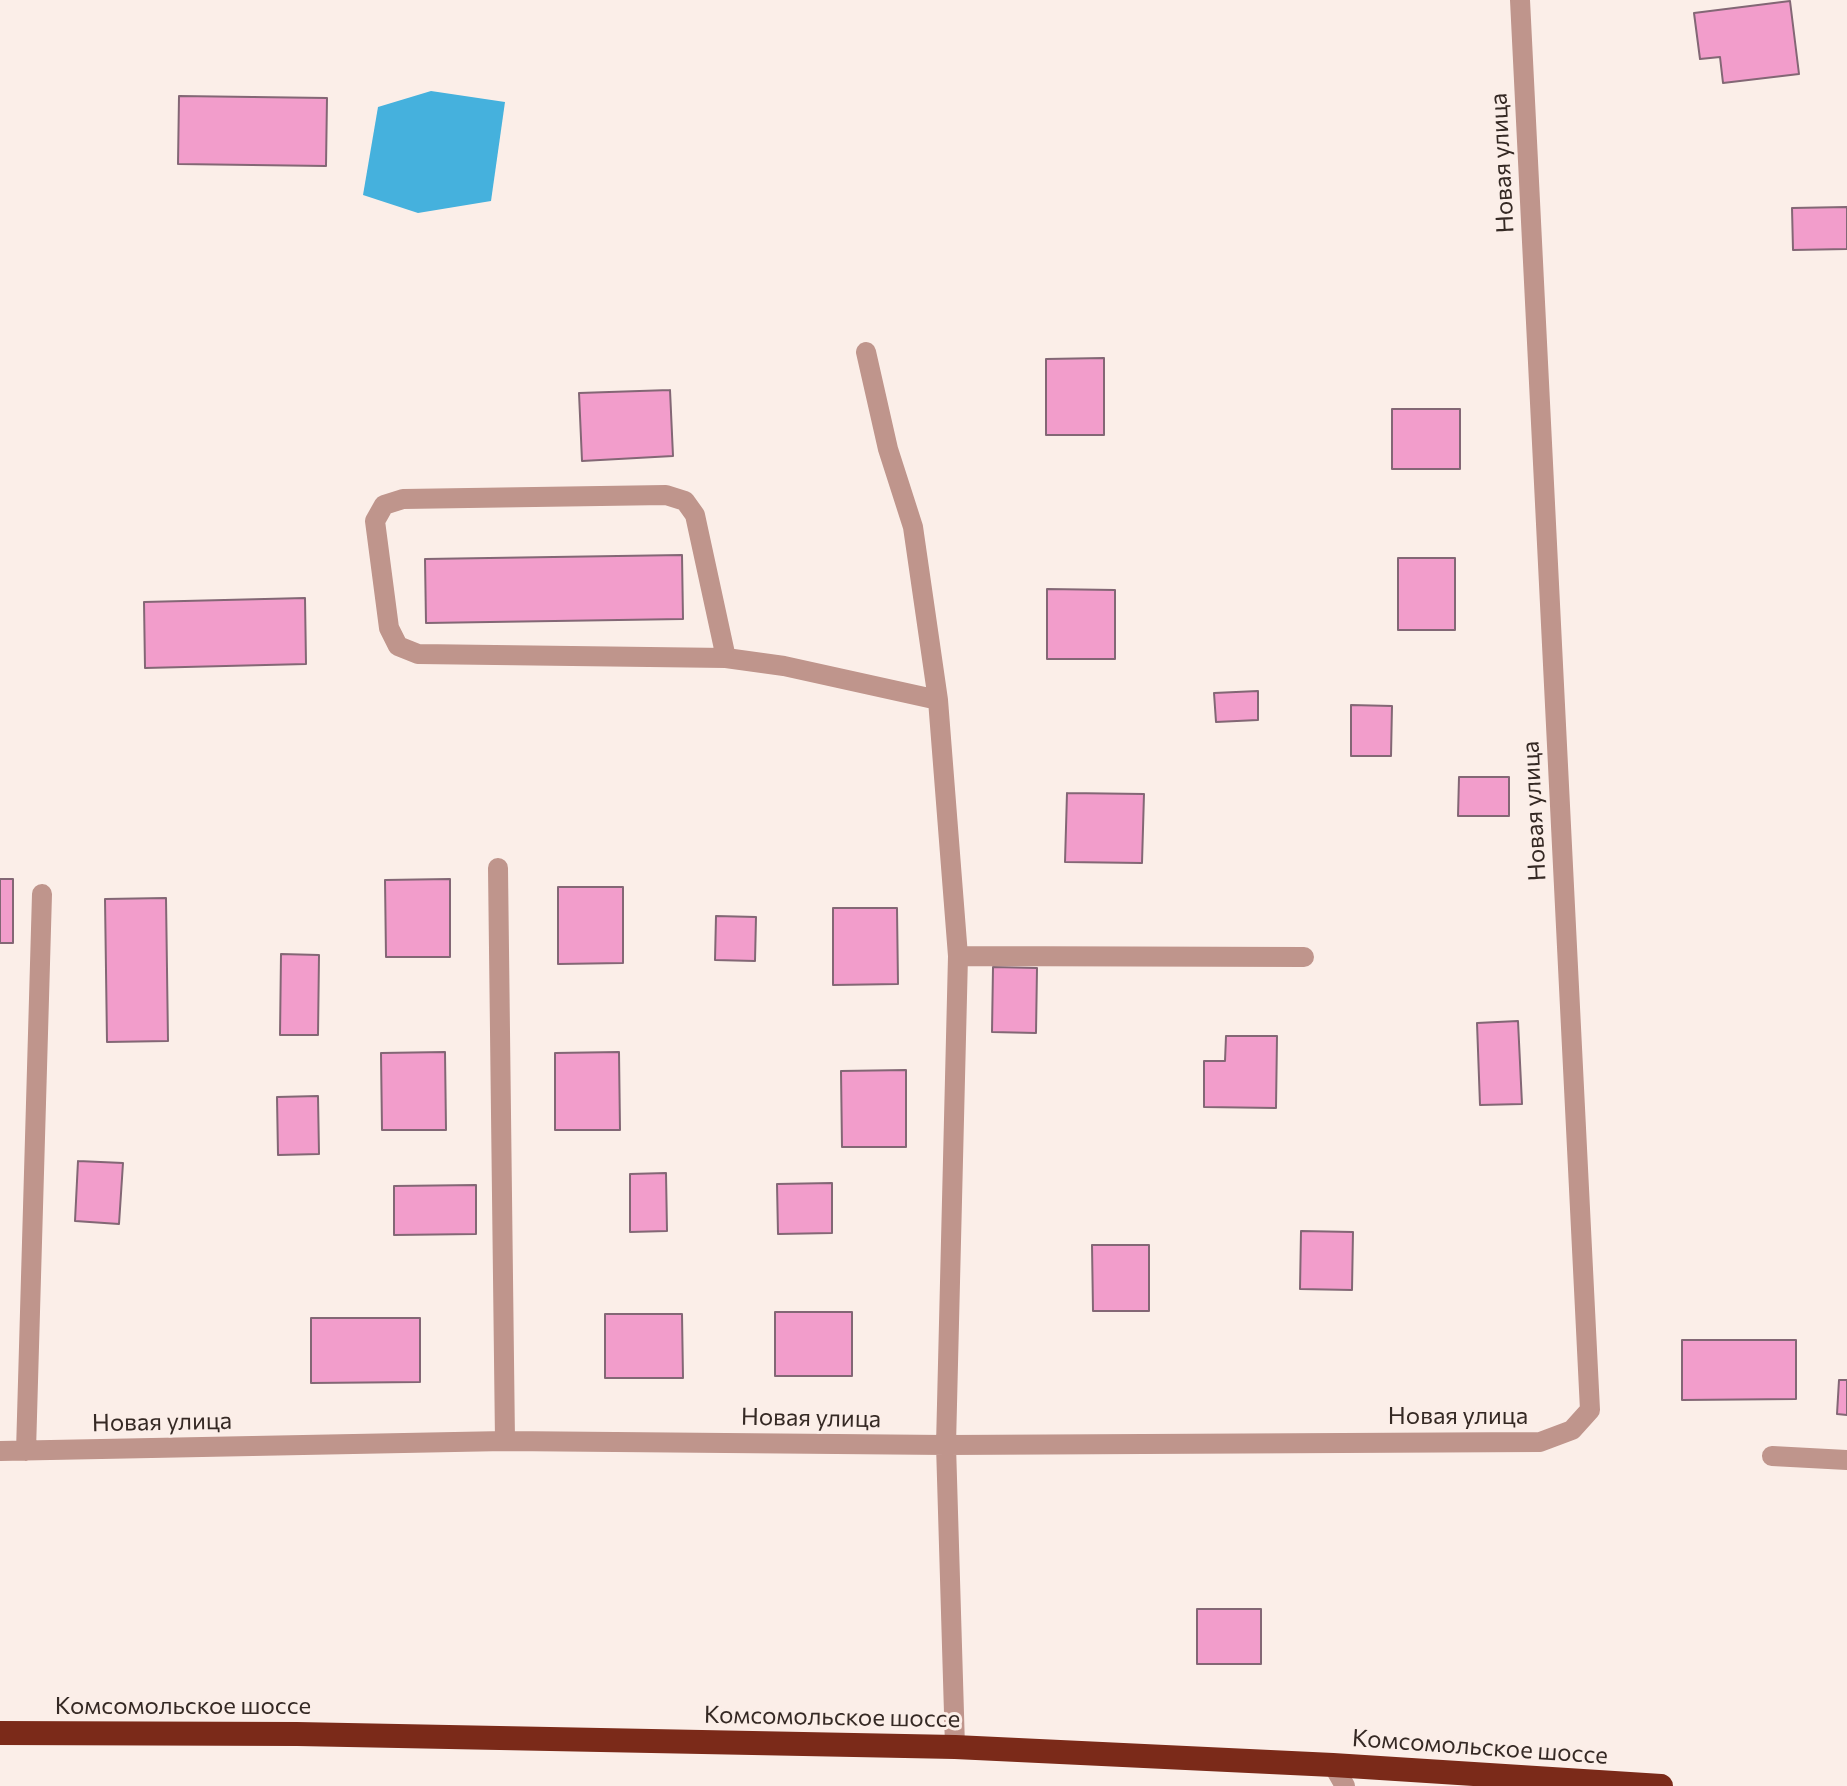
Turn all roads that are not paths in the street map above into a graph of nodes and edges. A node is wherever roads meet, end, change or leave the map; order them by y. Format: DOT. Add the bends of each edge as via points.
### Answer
graph roads {
  1 [pos="1520,0"];
  2 [pos="866,352"];
  3 [pos="726,658"];
  4 [pos="938,700"];
  5 [pos="498,868"];
  6 [pos="42,894"];
  7 [pos="958,956"];
  8 [pos="1304,957"];
  9 [pos="505,1441"];
  10 [pos="946,1445"];
  11 [pos="0,1451"];
  12 [pos="26,1451"];
  13 [pos="1772,1456"];
  14 [pos="1847,1460"];
  15 [pos="0,1733"];
  16 [pos="955,1747"];
  17 [pos="1339,1776"];
  18 [pos="1661,1786"];
  1 -- 10 [label="street, Новая улица" via="1590,1410 1572,1430 1540,1442"];
  2 -- 4 [label="street" via="913,527"];
  3 -- 3 [label="street" via="418,654 398,646 389,628 375,521 384,505 403,499 666,495 685,501 695,515"];
  3 -- 4 [label="street"];
  4 -- 7 [label="street"];
  5 -- 9 [label="street"];
  6 -- 12 [label="street"];
  7 -- 8 [label="street"];
  7 -- 10 [label="street"];
  9 -- 10 [label="street, Новая улица"];
  9 -- 12 [label="street, Новая улица"];
  10 -- 16 [label="street"];
  11 -- 12 [label="street, Новая улица"];
  13 -- 14 [label="street"];
  15 -- 16 [label="highway, Комсомольское шоссе"];
  16 -- 17 [label="highway, Комсомольское шоссе"];
  17 -- 18 [label="highway, Комсомольское шоссе"];
}
